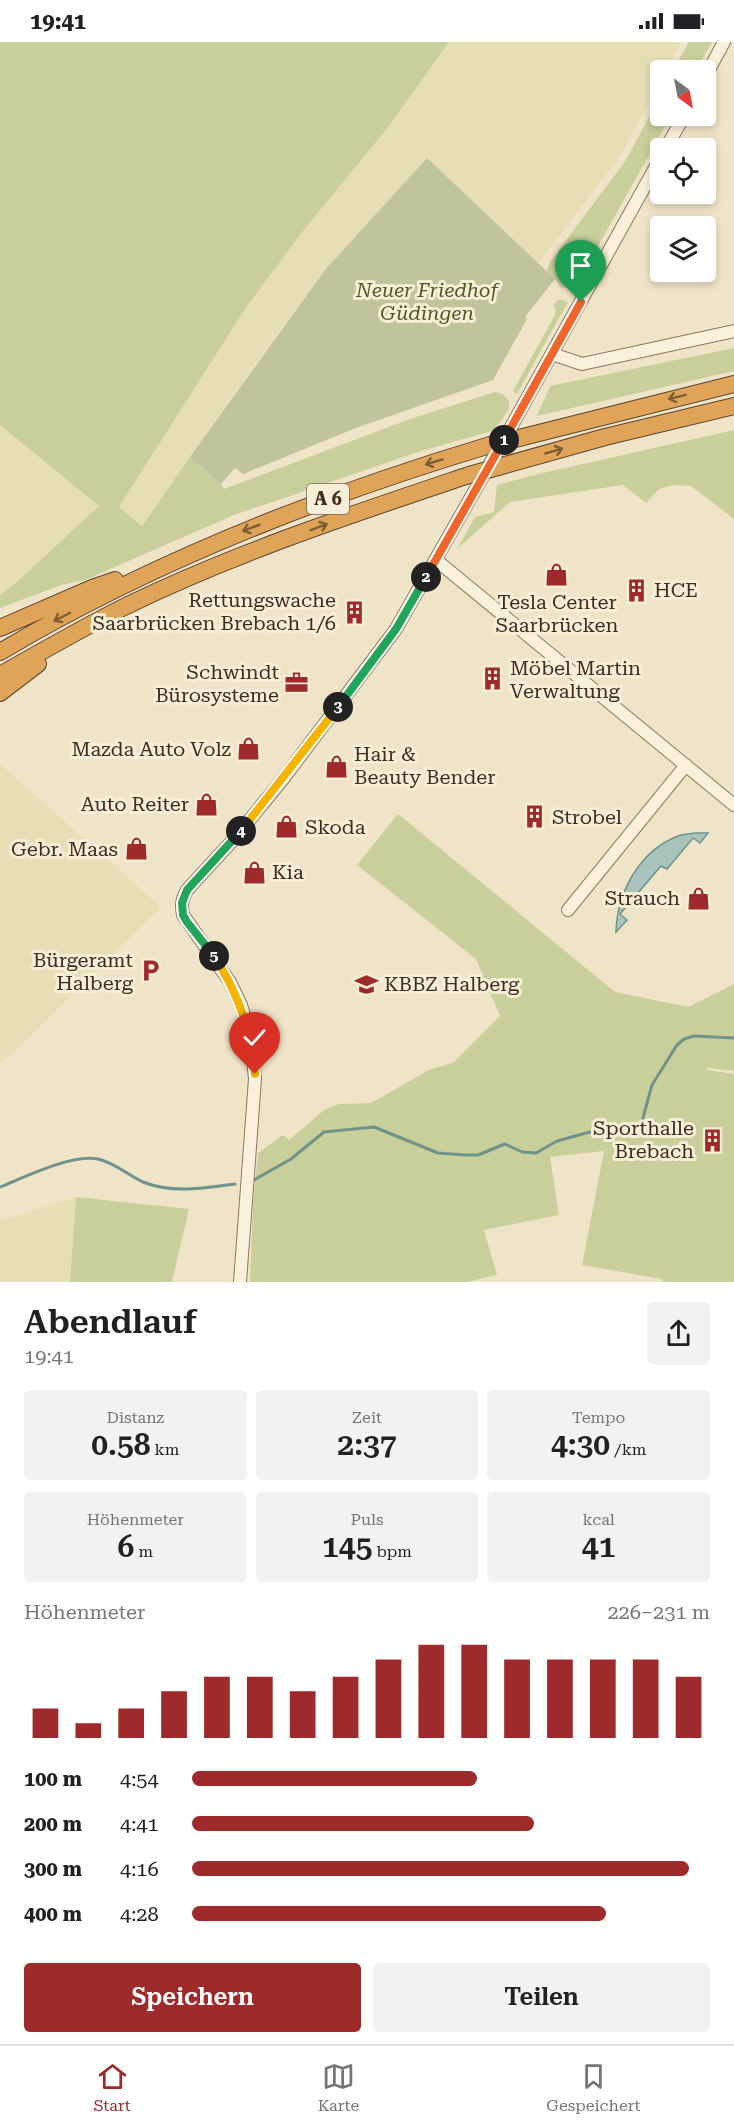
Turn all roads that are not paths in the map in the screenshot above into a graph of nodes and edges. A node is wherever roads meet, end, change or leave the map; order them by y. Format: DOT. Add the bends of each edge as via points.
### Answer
graph roads {
  1 [pos="724,42"];
  2 [pos="714,60"];
  3 [pos="650,177"];
  4 [pos="734,331"];
  5 [pos="552,354"];
  6 [pos="734,384"];
  7 [pos="734,406"];
  8 [pos="436,560"];
  9 [pos="170,562"];
  10 [pos="0,628"];
  11 [pos="84,628"];
  12 [pos="0,652"];
  13 [pos="0,675"];
  14 [pos="0,693"];
  15 [pos="686,765"];
  16 [pos="734,805"];
  17 [pos="568,910"];
  18 [pos="240,1282"];
  1 -- 2 [label="street"];
  3 -- 5 [label="street"];
  4 -- 5 [label="street" via="582,364"];
  5 -- 8 [label="street"];
  6 -- 9 [label="highway, A 6, one-way, bridge" via="490,445 319,502"];
  11 -- 7 [label="highway, A 6, one-way, bridge" via="167,588 329,522 469,475"];
  8 -- 15 [label="street"];
  8 -- 18 [label="street" via="374,660 253,816 187,890 182,903 187,922 230,982 251,1038 255,1079"];
  9 -- 10 [label="highway" via="92,588"];
  9 -- 12 [label="highway, A 6, one-way"];
  11 -- 13 [label="highway, A 6"];
  11 -- 14 [label="highway, A 6"];
  15 -- 16 [label="street"];
  15 -- 17 [label="street"];
}
